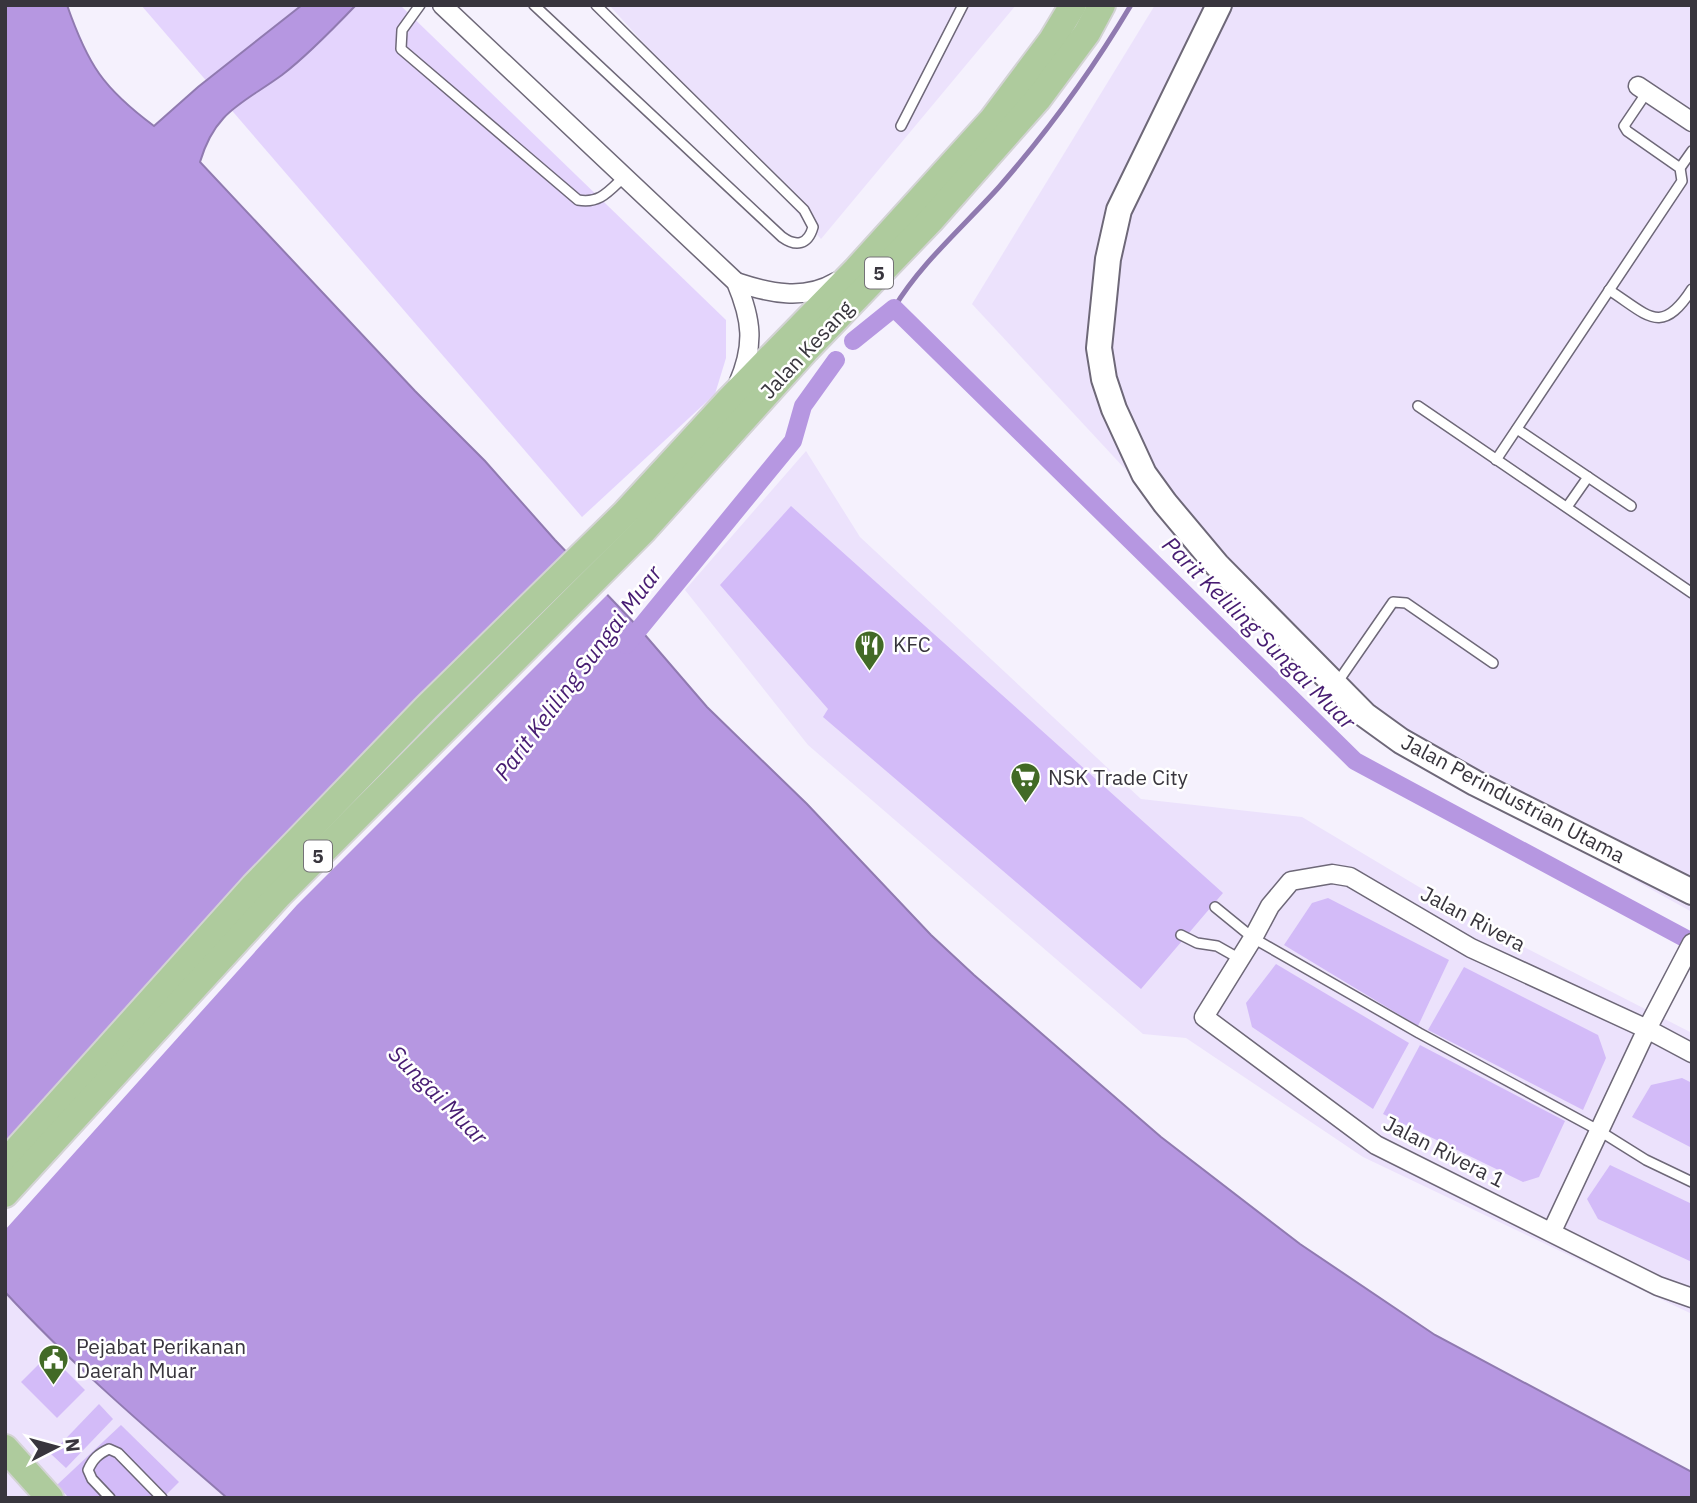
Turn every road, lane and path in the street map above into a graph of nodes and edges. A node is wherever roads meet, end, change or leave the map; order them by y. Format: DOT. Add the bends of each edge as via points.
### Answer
graph roads {
  1 [pos="420,5"];
  2 [pos="442,5"];
  3 [pos="534,5"];
  4 [pos="596,5"];
  5 [pos="963,5"];
  6 [pos="1073,5"];
  7 [pos="1102,5"];
  8 [pos="1219,5"];
  9 [pos="1643,89"];
  10 [pos="1692,122"];
  11 [pos="901,125"];
  12 [pos="1690,156"];
  13 [pos="1680,168"];
  14 [pos="624,177"];
  15 [pos="856,270"];
  16 [pos="736,282"];
  17 [pos="1692,289"];
  18 [pos="1609,290"];
  19 [pos="730,400"];
  20 [pos="1418,406"];
  21 [pos="1517,429"];
  22 [pos="1496,460"];
  23 [pos="1588,477"];
  24 [pos="1631,506"];
  25 [pos="1567,508"];
  26 [pos="634,522"];
  27 [pos="1692,593"];
  28 [pos="1493,663"];
  29 [pos="1336,684"];
  30 [pos="1692,892"];
  31 [pos="1215,907"];
  32 [pos="1181,935"];
  33 [pos="1253,938"];
  34 [pos="1692,943"];
  35 [pos="1240,959"];
  36 [pos="1647,1029"];
  37 [pos="1692,1053"];
  38 [pos="1598,1130"];
  39 [pos="5,1163"];
  40 [pos="1692,1182"];
  41 [pos="5,1194"];
  42 [pos="1552,1231"];
  43 [pos="1692,1298"];
  44 [pos="5,1448"];
  45 [pos="50,1498"];
  46 [pos="110,1498"];
  47 [pos="162,1498"];
  1 -- 14 [label="lane" via="402,30 401,49 578,200 600,200"];
  2 -- 14 [label="street"];
  3 -- 4 [label="lane" via="782,237 803,244 813,227 804,210"];
  5 -- 11 [label="lane"];
  6 -- 15 [label="main road, Jalan Kesang / 5" via="992,120"];
  7 -- 26 [label="main road, Jalan Kesang / 5" via="1038,99 932,219"];
  8 -- 29 [label="street, Jalan Perindustrian Utama" via="1119,210 1103,298 1099,348 1104,379 1144,474 1165,503 1217,565"];
  9 -- 10 [label="street"];
  9 -- 13 [label="lane" via="1624,126"];
  12 -- 13 [label="lane"];
  13 -- 18 [label="lane" via="1682,181"];
  14 -- 16 [label="street"];
  15 -- 16 [label="street" via="828,287 800,294 765,292"];
  15 -- 19 [label="main road, Jalan Kesang / 5"];
  16 -- 19 [label="street" via="747,308 750,334 747,363"];
  17 -- 18 [label="lane" via="1674,312 1653,318"];
  18 -- 21 [label="lane"];
  19 -- 26 [label="main road, Jalan Kesang / 5"];
  20 -- 22 [label="lane"];
  21 -- 22 [label="lane"];
  21 -- 23 [label="lane"];
  22 -- 25 [label="lane"];
  23 -- 24 [label="lane"];
  23 -- 25 [label="lane"];
  25 -- 27 [label="lane"];
  26 -- 39 [label="main road, 5" via="426,707 254,886"];
  26 -- 41 [label="main road, 5" via="279,895"];
  28 -- 29 [label="lane" via="1398,601"];
  29 -- 30 [label="street, Jalan Perindustrian Utama" via="1365,715 1401,741"];
  31 -- 33 [label="lane"];
  32 -- 35 [label="lane"];
  33 -- 35 [label="street, Jalan Rivera 1"];
  33 -- 36 [label="street, Jalan Rivera" via="1270,906 1291,881 1332,874 1350,877 1471,948"];
  33 -- 38 [label="lane"];
  34 -- 36 [label="street"];
  35 -- 42 [label="street, Jalan Rivera 1" via="1204,1017 1376,1145"];
  36 -- 37 [label="street, Jalan Rivera"];
  36 -- 38 [label="street"];
  38 -- 40 [label="lane"];
  38 -- 42 [label="street"];
  42 -- 43 [label="street, Jalan Rivera 1" via="1658,1286"];
  44 -- 45 [label="main road"];
  46 -- 47 [label="lane" via="88,1470 92,1461 109,1449"];
}
